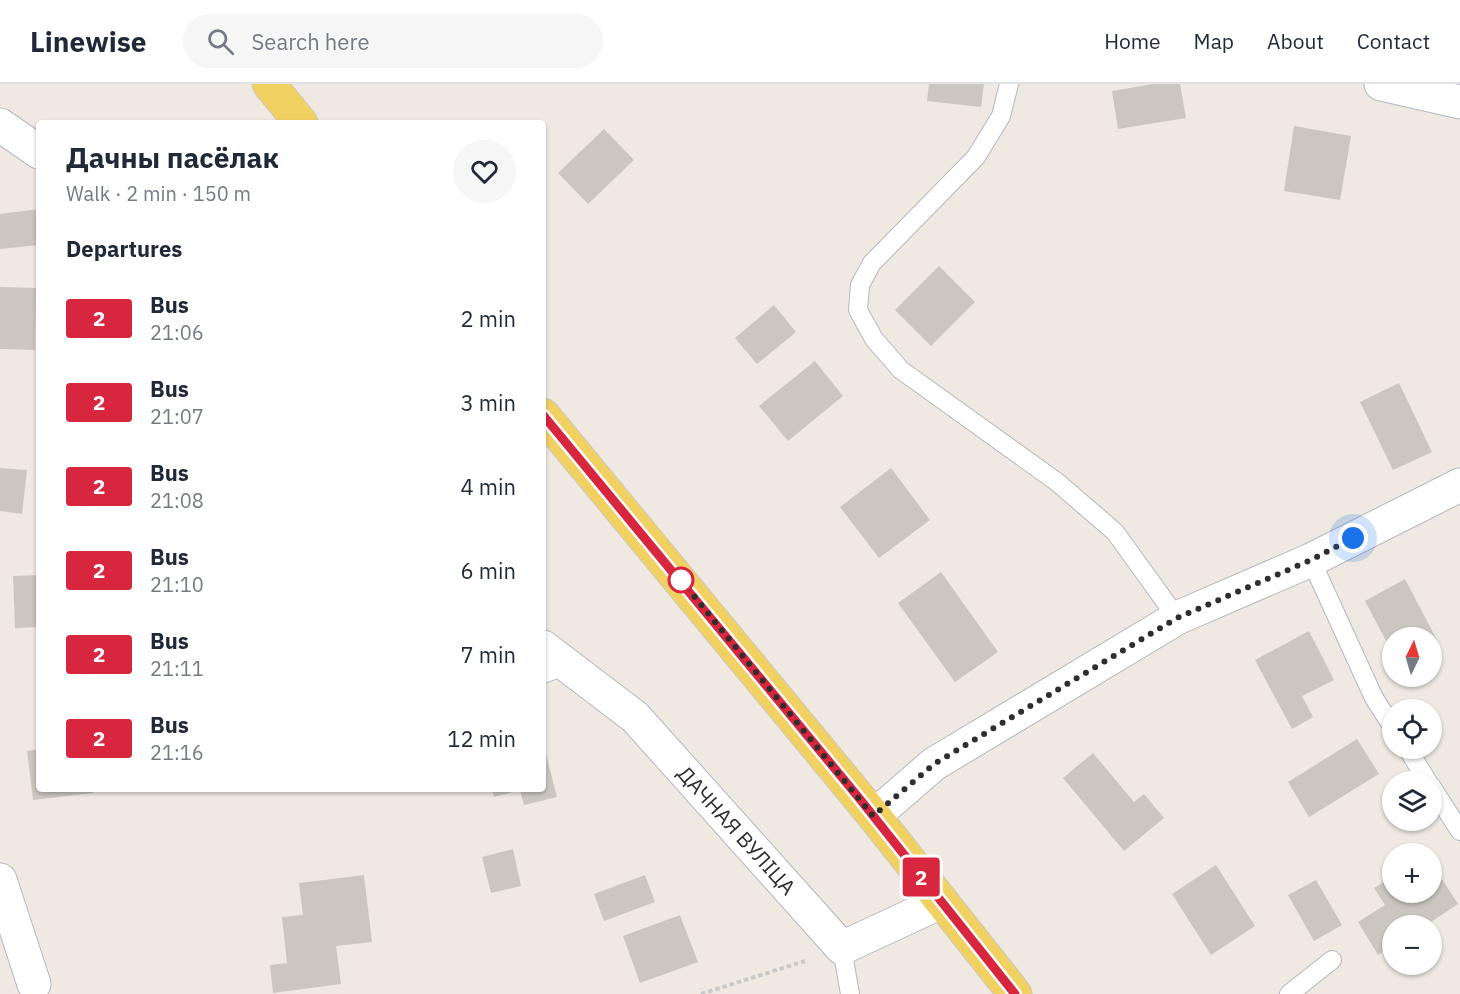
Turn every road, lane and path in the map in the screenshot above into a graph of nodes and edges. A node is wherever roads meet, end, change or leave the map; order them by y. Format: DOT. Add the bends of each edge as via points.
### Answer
graph roads {
  1 [pos="269,84"];
  2 [pos="1009,84"];
  3 [pos="1381,84"];
  4 [pos="1460,102"];
  5 [pos="299,120"];
  6 [pos="0,125"];
  7 [pos="36,150"];
  8 [pos="546,419"];
  9 [pos="1460,484"];
  10 [pos="1311,560"];
  11 [pos="1177,618"];
  12 [pos="551,662"];
  13 [pos="1382,710"];
  14 [pos="1442,803"];
  15 [pos="873,816"];
  16 [pos="1460,831"];
  17 [pos="0,880"];
  18 [pos="941,902"];
  19 [pos="842,948"];
  20 [pos="1332,960"];
  21 [pos="34,984"];
  22 [pos="701,994"];
  23 [pos="849,994"];
  24 [pos="1015,994"];
  25 [pos="1289,994"];
  1 -- 5 [label="main road"];
  2 -- 11 [label="lane" via="1001,116 976,157 872,263 860,285 858,310 874,339 901,370 1057,482 1115,532"];
  3 -- 4 [label="street"];
  6 -- 7 [label="street"];
  8 -- 15 [label="main road"];
  9 -- 10 [label="street"];
  10 -- 11 [label="street"];
  10 -- 13 [label="lane"];
  11 -- 15 [label="street" via="934,764"];
  12 -- 19 [label="street, ДАЧНАЯ ВУЛІЦА" via="635,717"];
  14 -- 16 [label="lane"];
  15 -- 18 [label="main road"];
  17 -- 21 [label="street"];
  18 -- 19 [label="street"];
  18 -- 24 [label="main road"];
  19 -- 22 [label="path"];
  19 -- 23 [label="lane"];
  20 -- 25 [label="lane"];
}
